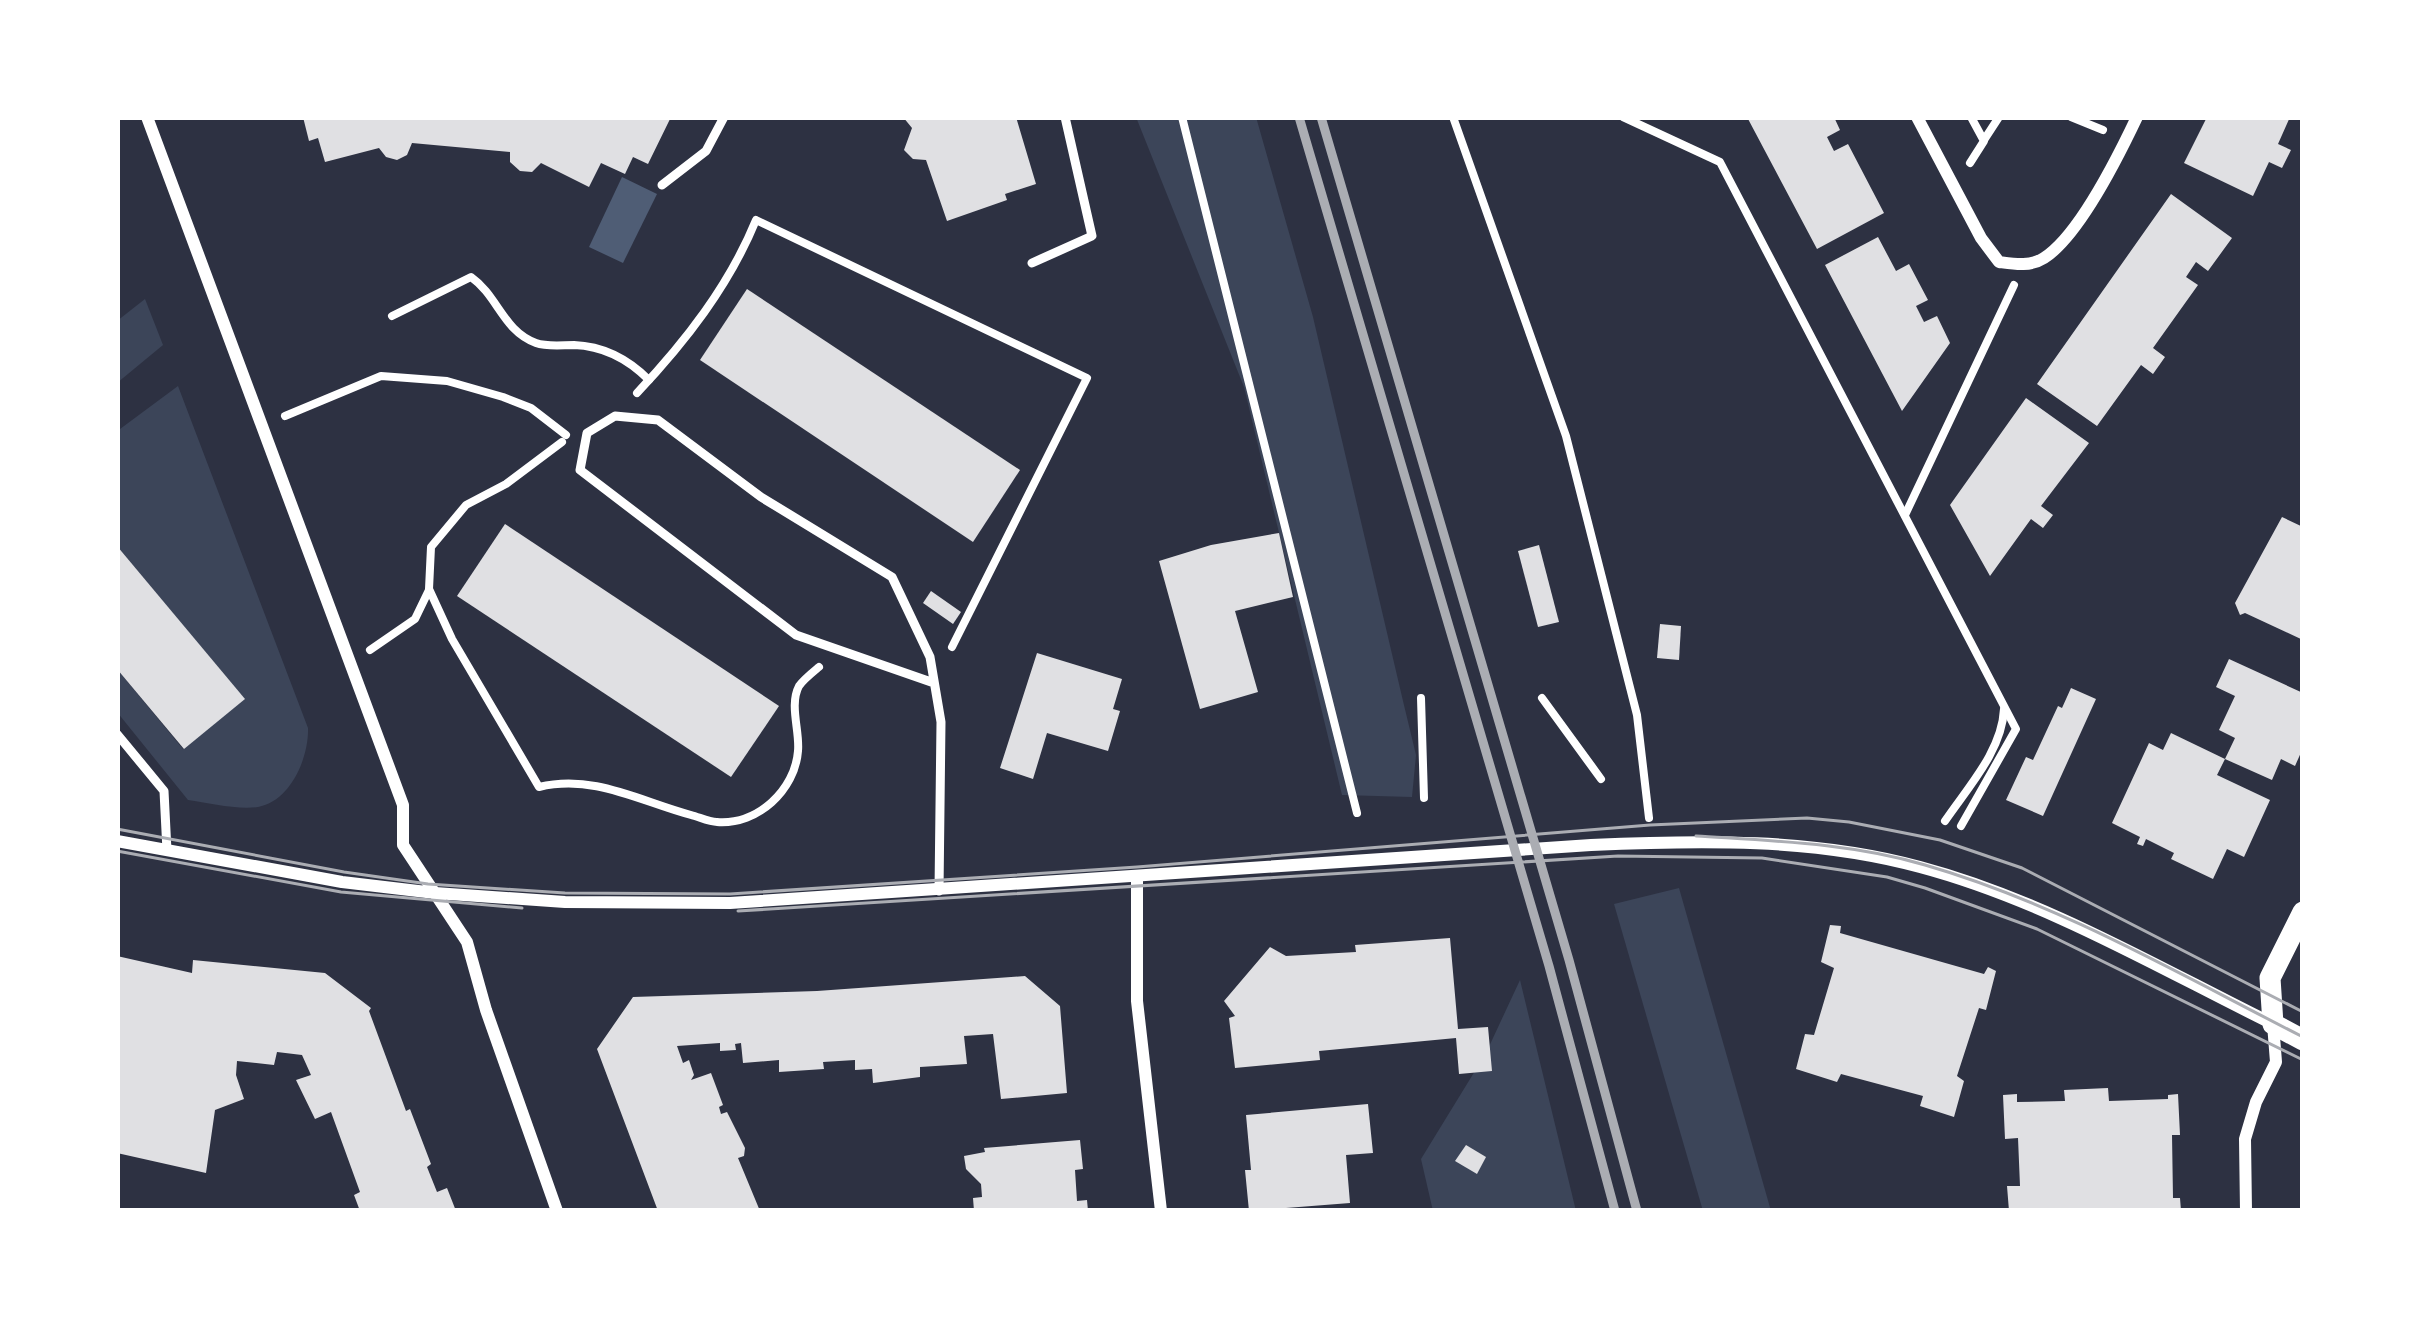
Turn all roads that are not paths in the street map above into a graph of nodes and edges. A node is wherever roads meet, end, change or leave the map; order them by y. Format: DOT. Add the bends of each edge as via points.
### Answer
graph roads {
  1 [pos="147,117"];
  2 [pos="724,117"];
  3 [pos="1065,117"];
  4 [pos="1917,117"];
  5 [pos="2137,117"];
  6 [pos="662,185"];
  7 [pos="1032,263"];
  8 [pos="934,683"];
  9 [pos="117,734"];
  10 [pos="117,842"];
  11 [pos="166,851"];
  12 [pos="1137,877"];
  13 [pos="939,891"];
  14 [pos="435,893"];
  15 [pos="2303,912"];
  16 [pos="2273,1024"];
  17 [pos="2303,1040"];
  18 [pos="557,1211"];
  19 [pos="1161,1211"];
  20 [pos="2246,1211"];
  1 -- 14 [label="street" via="404,805 403,845"];
  2 -- 6 [label="lane" via="706,151"];
  3 -- 7 [label="lane" via="1092,236"];
  4 -- 5 [label="street" via="1981,238 1999,262 2023,266 2045,258 2068,233"];
  8 -- 8 [label="lane" via="892,577 761,497 658,420 615,416 587,434 580,470 796,635"];
  8 -- 13 [label="lane" via="943,797"];
  9 -- 11 [label="lane" via="164,791"];
  10 -- 11 [label="street"];
  11 -- 14 [label="street"];
  12 -- 13 [label="street"];
  12 -- 16 [label="street" via="1591,845 1831,848 1923,867 2029,905"];
  12 -- 19 [label="street" via="1137,1001"];
  13 -- 14 [label="street" via="730,903"];
  14 -- 18 [label="street" via="466,942"];
  15 -- 16 [label="street" via="2270,978"];
  16 -- 17 [label="street"];
  16 -- 20 [label="street" via="2276,1061 2245,1139"];
}
